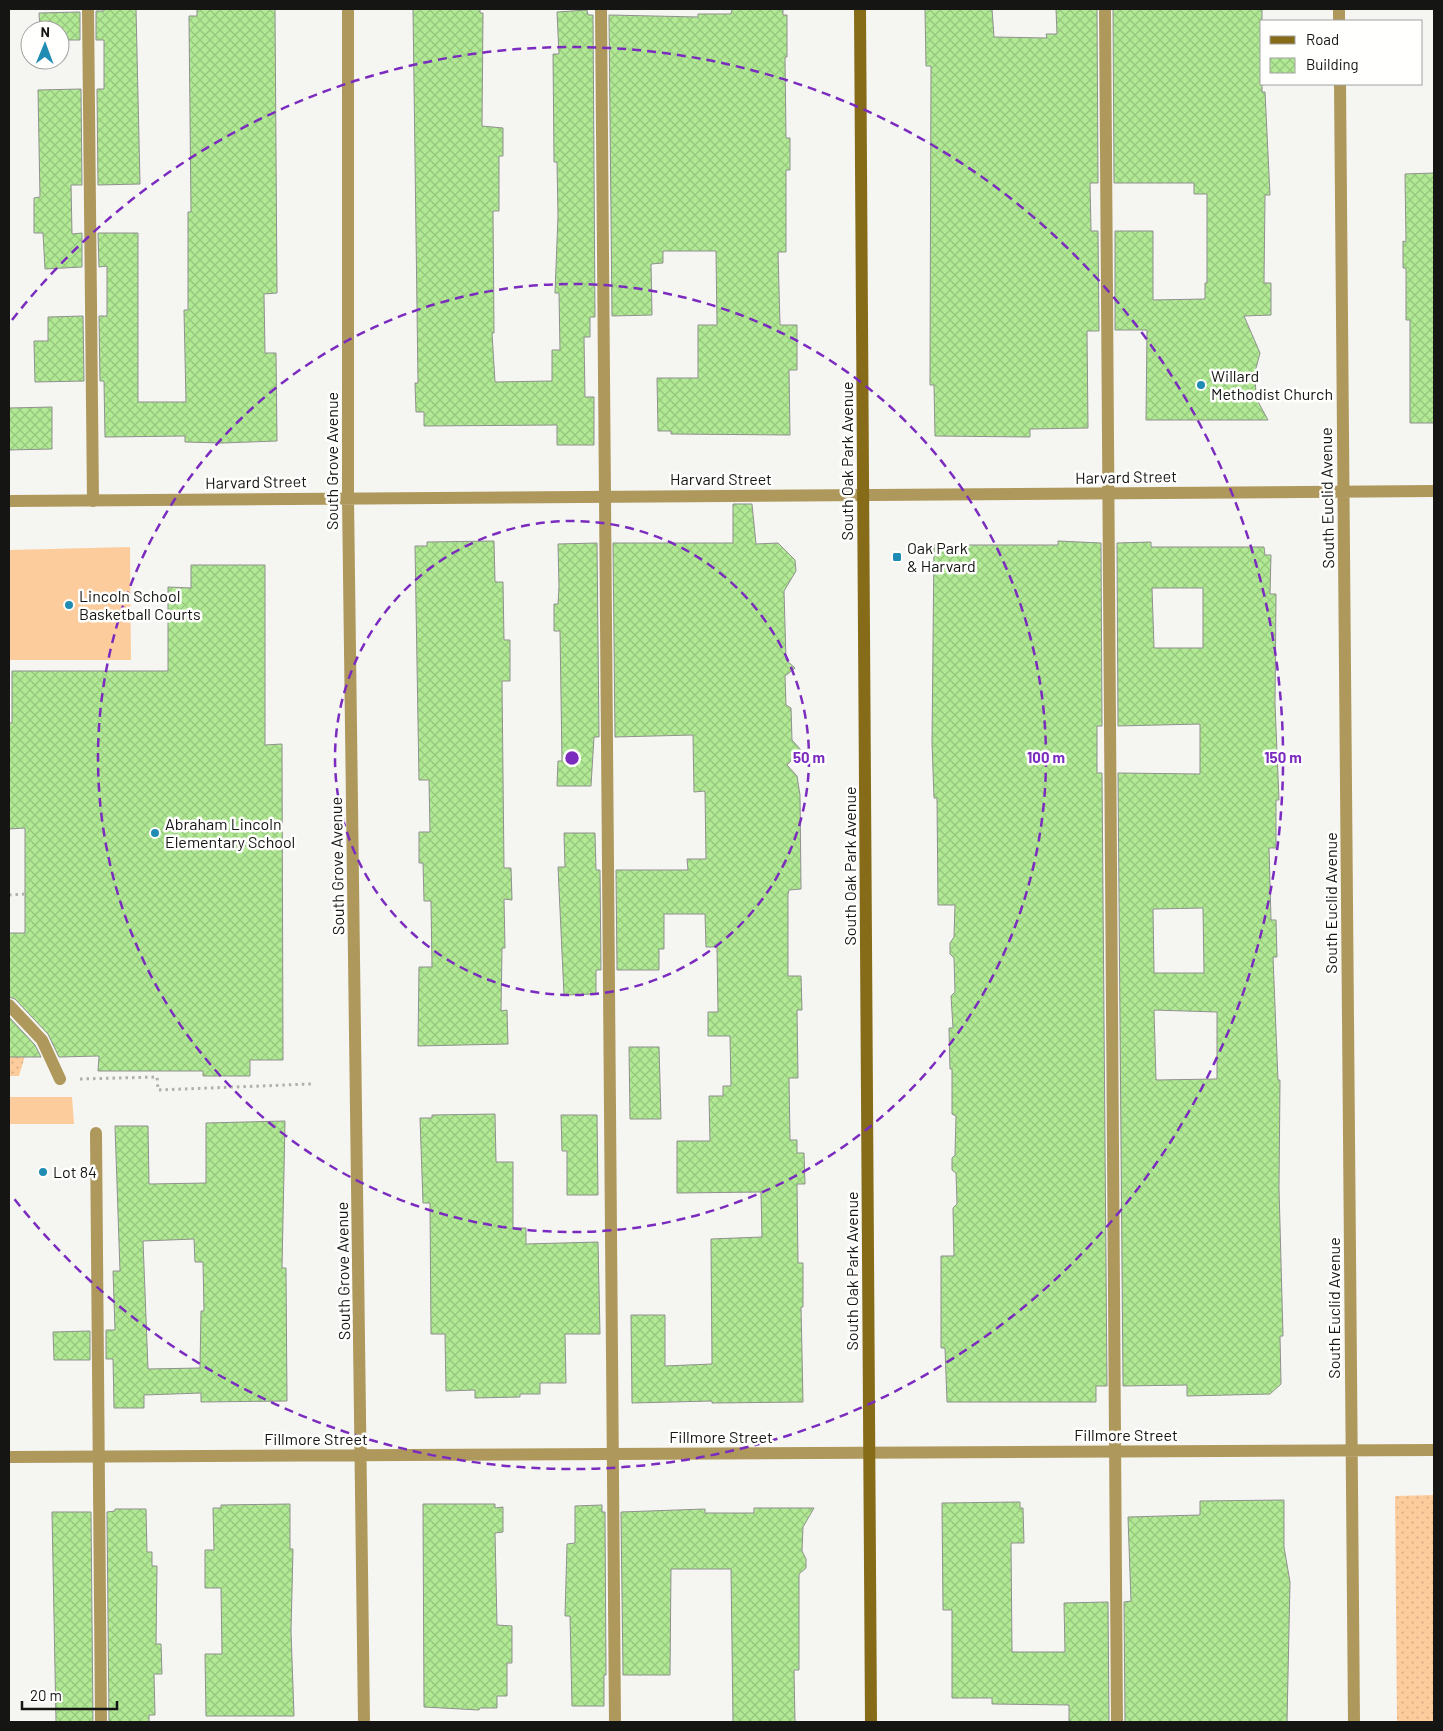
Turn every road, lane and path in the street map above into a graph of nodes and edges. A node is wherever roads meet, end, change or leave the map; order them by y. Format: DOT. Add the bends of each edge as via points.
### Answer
graph roads {
  1 [pos="88,9"];
  2 [pos="348,9"];
  3 [pos="601,9"];
  4 [pos="860,9"];
  5 [pos="1104,9"];
  6 [pos="1340,85"];
  7 [pos="1434,490"];
  8 [pos="1343,491"];
  9 [pos="1108,494"];
  10 [pos="605,495"];
  11 [pos="864,495"];
  12 [pos="348,498"];
  13 [pos="9,501"];
  14 [pos="93,501"];
  15 [pos="25,894"];
  16 [pos="9,895"];
  17 [pos="9,1005"];
  18 [pos="60,1079"];
  19 [pos="311,1084"];
  20 [pos="96,1133"];
  21 [pos="1352,1450"];
  22 [pos="1434,1450"];
  23 [pos="1114,1451"];
  24 [pos="870,1452"];
  25 [pos="613,1453"];
  26 [pos="361,1455"];
  27 [pos="98,1456"];
  28 [pos="9,1457"];
  29 [pos="100,1722"];
  30 [pos="364,1722"];
  31 [pos="615,1722"];
  32 [pos="871,1722"];
  33 [pos="1117,1722"];
  34 [pos="1354,1722"];
  1 -- 14 [label="street"];
  2 -- 12 [label="street, South Grove Avenue"];
  3 -- 10 [label="street"];
  4 -- 11 [label="street, South Oak Park Avenue"];
  5 -- 9 [label="street"];
  6 -- 8 [label="street, South Euclid Avenue"];
  7 -- 8 [label="street, Harvard Street"];
  8 -- 9 [label="street, Harvard Street"];
  8 -- 21 [label="street, South Euclid Avenue"];
  9 -- 11 [label="street, Harvard Street"];
  9 -- 23 [label="street"];
  10 -- 11 [label="street, Harvard Street"];
  10 -- 12 [label="street, Harvard Street"];
  10 -- 25 [label="street"];
  11 -- 24 [label="street, South Oak Park Avenue"];
  12 -- 14 [label="street, Harvard Street"];
  12 -- 26 [label="street, South Grove Avenue"];
  13 -- 14 [label="street, Harvard Street"];
  15 -- 16 [label="path"];
  17 -- 18 [label="street" via="42,1040"];
  18 -- 19 [label="path" via="157,1078 158,1090"];
  20 -- 27 [label="street"];
  21 -- 22 [label="street, Fillmore Street"];
  21 -- 23 [label="street, Fillmore Street"];
  21 -- 34 [label="street, South Euclid Avenue"];
  23 -- 24 [label="street, Fillmore Street"];
  23 -- 33 [label="street"];
  24 -- 25 [label="street, Fillmore Street"];
  24 -- 32 [label="street, South Oak Park Avenue"];
  25 -- 26 [label="street, Fillmore Street"];
  25 -- 31 [label="street"];
  26 -- 27 [label="street, Fillmore Street"];
  26 -- 30 [label="street, South Grove Avenue"];
  27 -- 28 [label="street, Fillmore Street"];
  27 -- 29 [label="street"];
}
